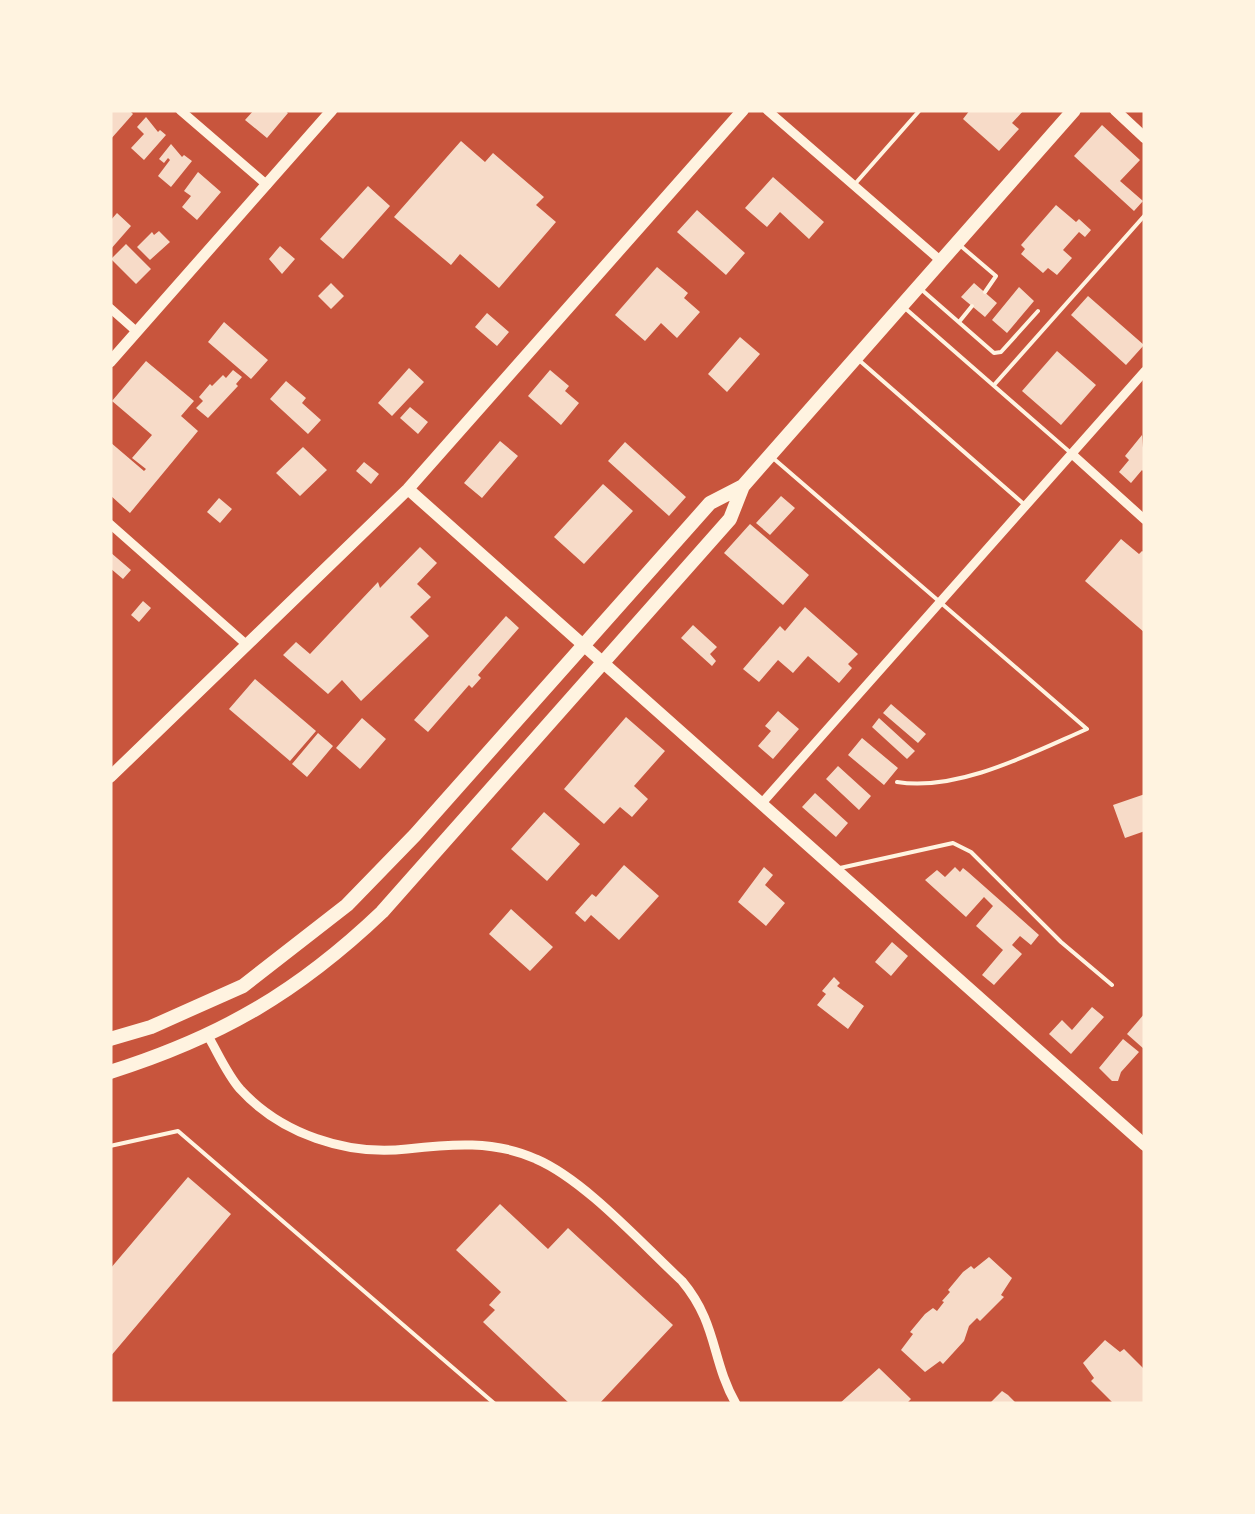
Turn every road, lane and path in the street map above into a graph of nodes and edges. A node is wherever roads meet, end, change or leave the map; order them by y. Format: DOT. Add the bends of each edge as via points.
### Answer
graph roads {
  1 [pos="180,110"];
  2 [pos="332,110"];
  3 [pos="743,110"];
  4 [pos="767,110"];
  5 [pos="920,110"];
  6 [pos="1074,110"];
  7 [pos="1115,110"];
  8 [pos="1145,138"];
  9 [pos="266,185"];
  10 [pos="854,185"];
  11 [pos="1145,215"];
  12 [pos="957,242"];
  13 [pos="941,261"];
  14 [pos="918,286"];
  15 [pos="985,292"];
  16 [pos="902,306"];
  17 [pos="972,306"];
  18 [pos="110,308"];
  19 [pos="1038,310"];
  20 [pos="959,322"];
  21 [pos="137,332"];
  22 [pos="856,358"];
  23 [pos="110,362"];
  24 [pos="1145,371"];
  25 [pos="994,385"];
  26 [pos="1072,454"];
  27 [pos="770,456"];
  28 [pos="743,486"];
  29 [pos="408,488"];
  30 [pos="1026,506"];
  31 [pos="1145,520"];
  32 [pos="110,524"];
  33 [pos="941,602"];
  34 [pos="247,645"];
  35 [pos="584,647"];
  36 [pos="602,662"];
  37 [pos="110,778"];
  38 [pos="897,782"];
  39 [pos="762,804"];
  40 [pos="836,869"];
  41 [pos="1112,985"];
  42 [pos="208,1036"];
  43 [pos="110,1039"];
  44 [pos="110,1072"];
  45 [pos="1145,1145"];
  46 [pos="110,1146"];
  47 [pos="496,1404"];
  48 [pos="736,1404"];
  1 -- 9 [label="street"];
  2 -- 9 [label="street"];
  3 -- 29 [label="main road"];
  4 -- 10 [label="street"];
  5 -- 10 [label="lane"];
  6 -- 12 [label="main road"];
  7 -- 8 [label="street"];
  9 -- 21 [label="street"];
  10 -- 13 [label="street"];
  11 -- 25 [label="lane"];
  12 -- 13 [label="main road"];
  12 -- 15 [label="lane" via="996,276"];
  13 -- 14 [label="main road"];
  14 -- 16 [label="main road"];
  14 -- 20 [label="lane"];
  16 -- 22 [label="main road"];
  16 -- 25 [label="lane"];
  17 -- 20 [label="lane"];
  18 -- 21 [label="street"];
  19 -- 20 [label="lane" via="1002,352 994,353"];
  21 -- 23 [label="street"];
  22 -- 27 [label="main road"];
  22 -- 30 [label="lane"];
  24 -- 26 [label="street"];
  25 -- 26 [label="lane"];
  26 -- 30 [label="street"];
  26 -- 31 [label="street"];
  27 -- 28 [label="main road"];
  27 -- 33 [label="lane"];
  28 -- 35 [label="main road" via="710,503"];
  28 -- 36 [label="main road" via="730,520"];
  29 -- 34 [label="main road"];
  29 -- 35 [label="main road"];
  30 -- 33 [label="street"];
  32 -- 34 [label="street"];
  33 -- 38 [label="lane" via="1087,729 1002,766 918,786"];
  33 -- 39 [label="street"];
  34 -- 37 [label="main road"];
  35 -- 36 [label="main road"];
  35 -- 43 [label="main road" via="389,863 319,930 243,986"];
  36 -- 39 [label="main road"];
  36 -- 42 [label="main road" via="370,924 258,1011"];
  39 -- 40 [label="main road"];
  40 -- 41 [label="lane" via="953,843 971,852"];
  40 -- 45 [label="main road"];
  42 -- 44 [label="main road"];
  42 -- 48 [label="street" via="237,1086 302,1132 374,1150 481,1145 536,1159 573,1182 696,1298"];
  46 -- 47 [label="lane" via="178,1132"];
}
